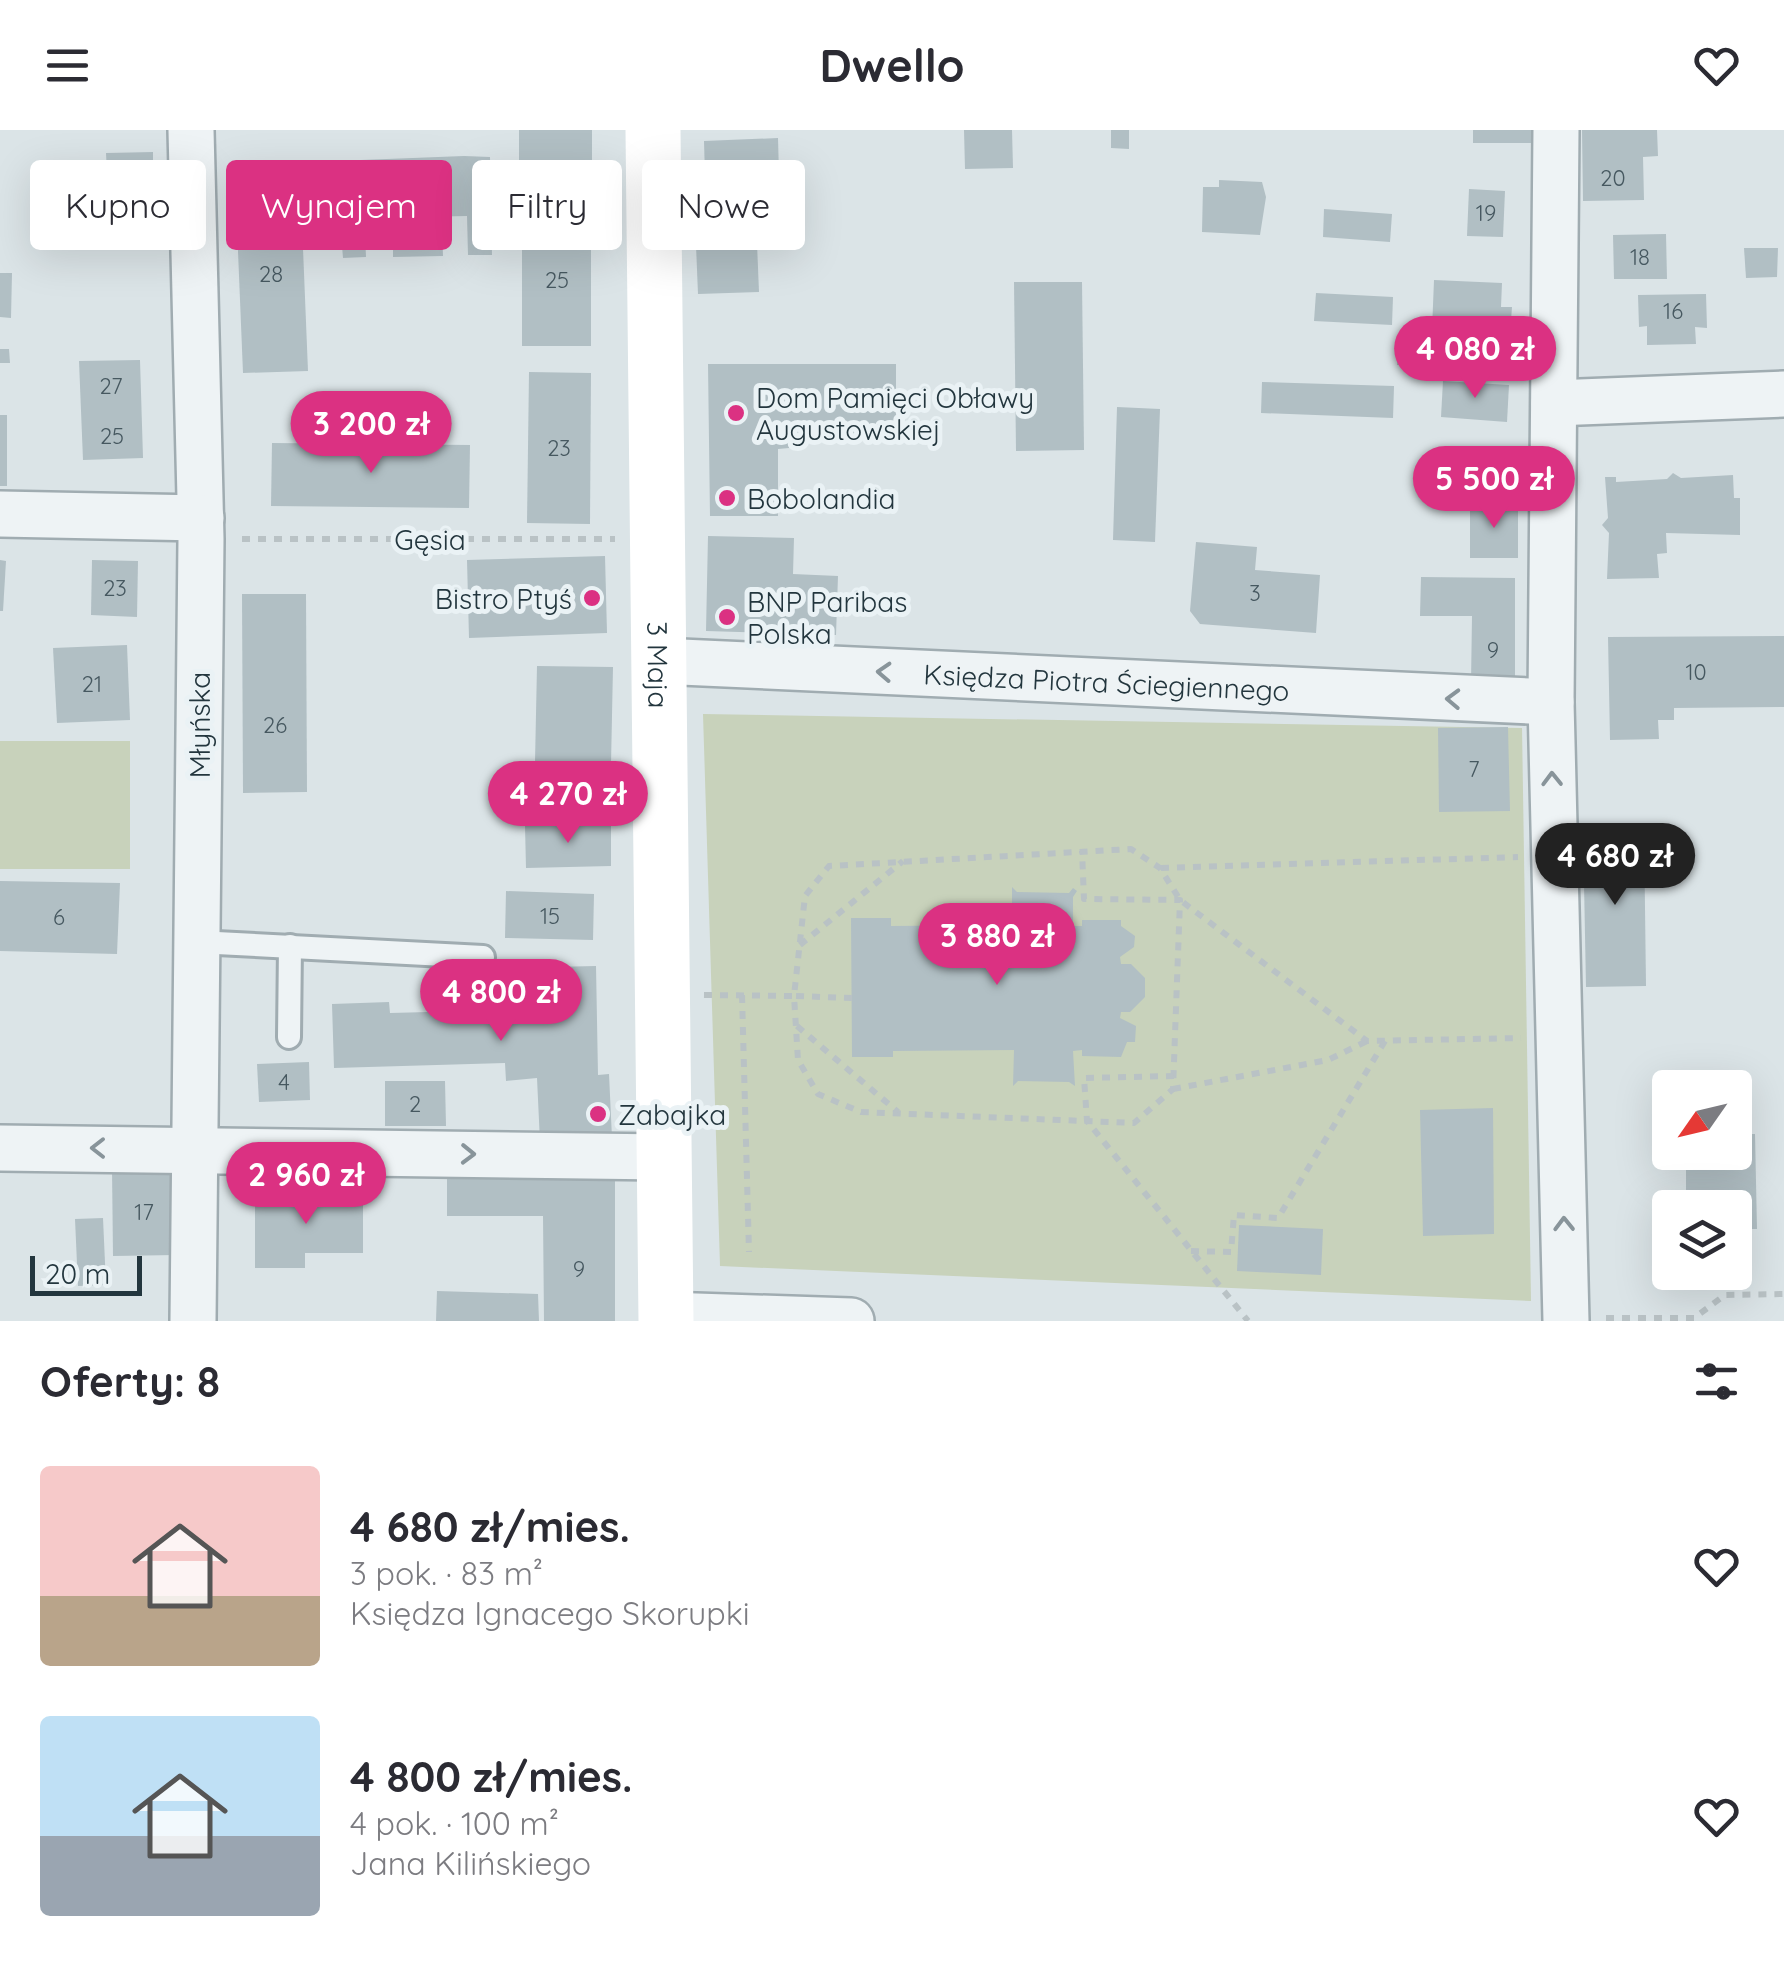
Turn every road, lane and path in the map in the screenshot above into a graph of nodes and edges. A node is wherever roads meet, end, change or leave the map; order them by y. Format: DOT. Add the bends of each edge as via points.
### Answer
graph roads {
  1 [pos="191,130"];
  2 [pos="653,130"];
  3 [pos="1556,130"];
  4 [pos="1784,394"];
  5 [pos="1554,403"];
  6 [pos="0,514"];
  7 [pos="201,528"];
  8 [pos="659,538"];
  9 [pos="659,661"];
  10 [pos="1551,702"];
  11 [pos="1082,851"];
  12 [pos="1522,856"];
  13 [pos="903,862"];
  14 [pos="1160,868"];
  15 [pos="1180,900"];
  16 [pos="198,942"];
  17 [pos="290,946"];
  18 [pos="800,946"];
  19 [pos="483,957"];
  20 [pos="712,995"];
  21 [pos="742,995"];
  22 [pos="794,996"];
  23 [pos="852,998"];
  24 [pos="796,1026"];
  25 [pos="289,1037"];
  26 [pos="1532,1038"];
  27 [pos="1386,1040"];
  28 [pos="1367,1041"];
  29 [pos="1174,1076"];
  30 [pos="1173,1089"];
  31 [pos="900,1113"];
  32 [pos="1086,1121"];
  33 [pos="0,1148"];
  34 [pos="196,1148"];
  35 [pos="664,1156"];
  36 [pos="1192,1251"];
  37 [pos="749,1252"];
  38 [pos="1784,1294"];
  39 [pos="1578,1316"];
  40 [pos="666,1318"];
  41 [pos="194,1321"];
  42 [pos="850,1321"];
  43 [pos="1248,1321"];
  1 -- 7 [label="street, Młyńska"];
  2 -- 8 [label="street, 3 Maja"];
  3 -- 5 [label="street"];
  4 -- 5 [label="street"];
  5 -- 10 [label="street"];
  6 -- 7 [label="street"];
  7 -- 8 [label="path, Gęsia"];
  7 -- 16 [label="street, Młyńska"];
  8 -- 9 [label="street, 3 Maja"];
  10 -- 9 [label="street, Księdza Piotra Ściegiennego, one-way"];
  9 -- 35 [label="street, 3 Maja"];
  39 -- 10 [label="street, one-way"];
  11 -- 13 [label="path"];
  11 -- 14 [label="path" via="1131,848"];
  11 -- 15 [label="path" via="1084,899"];
  12 -- 14 [label="path"];
  13 -- 18 [label="path"];
  13 -- 18 [label="path" via="829,866 805,896"];
  14 -- 15 [label="path"];
  15 -- 28 [label="path"];
  15 -- 29 [label="path"];
  16 -- 17 [label="lane"];
  16 -- 34 [label="street, Młyńska"];
  17 -- 19 [label="lane"];
  17 -- 25 [label="lane"];
  18 -- 22 [label="path"];
  20 -- 21 [label="path"];
  21 -- 22 [label="path"];
  21 -- 37 [label="path"];
  22 -- 23 [label="path"];
  22 -- 24 [label="path"];
  24 -- 31 [label="path"];
  24 -- 31 [label="path" via="798,1060 818,1094 861,1112"];
  26 -- 27 [label="path"];
  27 -- 28 [label="path"];
  27 -- 36 [label="path" via="1278,1218 1234,1215 1230,1252"];
  28 -- 30 [label="path" via="1328,1060"];
  29 -- 30 [label="path"];
  29 -- 32 [label="path" via="1084,1078"];
  30 -- 32 [label="path" via="1134,1122"];
  31 -- 32 [label="path"];
  32 -- 36 [label="path"];
  34 -- 33 [label="street, one-way"];
  34 -- 35 [label="street, one-way"];
  34 -- 41 [label="street, Młyńska"];
  35 -- 40 [label="street, 3 Maja"];
  36 -- 43 [label="path"];
  38 -- 39 [label="path" via="1725,1295 1694,1318"];
  40 -- 42 [label="street"];
}
